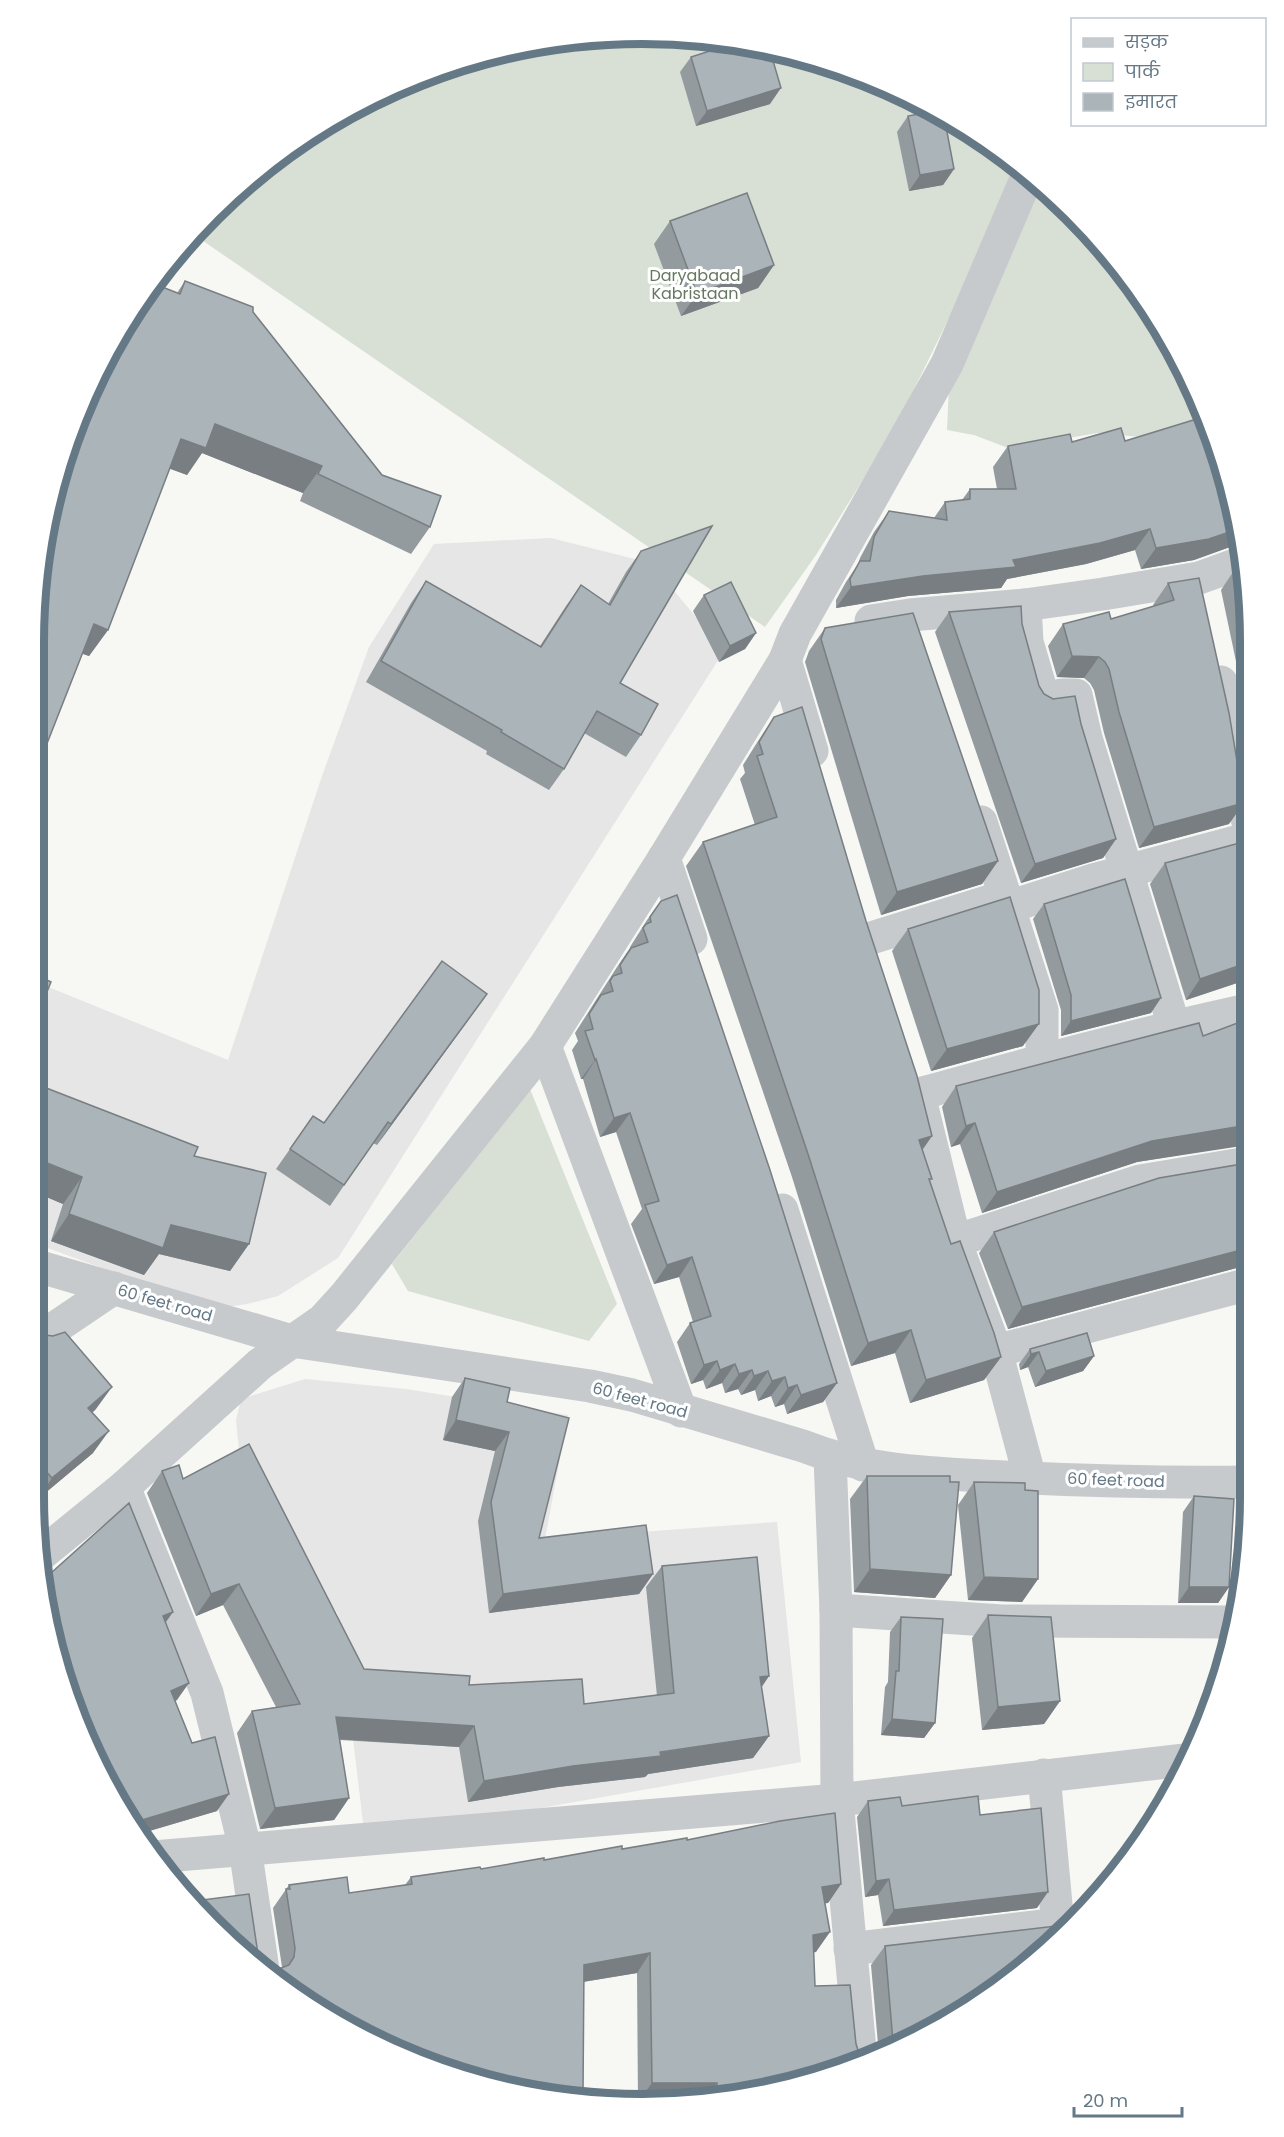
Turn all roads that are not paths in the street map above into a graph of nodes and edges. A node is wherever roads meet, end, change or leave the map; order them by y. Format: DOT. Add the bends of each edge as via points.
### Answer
graph roads {
  1 [pos="1026,183"];
  2 [pos="1235,565"];
  3 [pos="1198,578"];
  4 [pos="1025,605"];
  5 [pos="1206,611"];
  6 [pos="910,615"];
  7 [pos="790,647"];
  8 [pos="922,648"];
  9 [pos="1215,655"];
  10 [pos="1239,730"];
  11 [pos="822,783"];
  12 [pos="972,795"];
  13 [pos="1240,841"];
  14 [pos="664,858"];
  15 [pos="1128,872"];
  16 [pos="1006,896"];
  17 [pos="858,906"];
  18 [pos="868,939"];
  19 [pos="702,970"];
  20 [pos="879,972"];
  21 [pos="1240,1012"];
  22 [pos="1174,1026"];
  23 [pos="545,1046"];
  24 [pos="1042,1060"];
  25 [pos="908,1061"];
  26 [pos="919,1094"];
  27 [pos="1240,1164"];
  28 [pos="774,1184"];
  29 [pos="954,1241"];
  30 [pos="44,1268"];
  31 [pos="1240,1286"];
  32 [pos="114,1288"];
  33 [pos="44,1335"];
  34 [pos="292,1341"];
  35 [pos="996,1351"];
  36 [pos="681,1411"];
  37 [pos="830,1457"];
  38 [pos="863,1465"];
  39 [pos="1030,1478"];
  40 [pos="1240,1482"];
  41 [pos="124,1487"];
  42 [pos="47,1550"];
  43 [pos="836,1610"];
  44 [pos="1227,1622"];
  45 [pos="1179,1761"];
  46 [pos="1044,1775"];
  47 [pos="837,1800"];
  48 [pos="245,1848"];
  49 [pos="165,1856"];
  50 [pos="1063,1920"];
  51 [pos="1054,1929"];
  52 [pos="849,1949"];
  53 [pos="261,1956"];
  54 [pos="860,2052"];
  1 -- 7 [label="street" via="947,364"];
  2 -- 3 [label="street"];
  3 -- 4 [label="street"];
  3 -- 5 [label="street"];
  4 -- 6 [label="street"];
  4 -- 15 [label="street" via="1027,642 1044,700 1076,695"];
  6 -- 7 [label="street" via="835,627"];
  6 -- 8 [label="street"];
  7 -- 11 [label="street"];
  7 -- 14 [label="street"];
  9 -- 10 [label="street"];
  12 -- 16 [label="street"];
  13 -- 15 [label="street"];
  14 -- 19 [label="street"];
  14 -- 23 [label="street"];
  15 -- 16 [label="street" via="1013,904"];
  15 -- 22 [label="street"];
  16 -- 18 [label="street"];
  16 -- 24 [label="street" via="1042,1010"];
  17 -- 18 [label="street"];
  18 -- 20 [label="street"];
  21 -- 22 [label="street"];
  22 -- 24 [label="street"];
  23 -- 34 [label="street" via="344,1297 322,1320"];
  23 -- 36 [label="street"];
  24 -- 26 [label="street"];
  25 -- 26 [label="street"];
  26 -- 29 [label="street"];
  27 -- 29 [label="street" via="1140,1181"];
  28 -- 38 [label="street"];
  29 -- 35 [label="street"];
  30 -- 32 [label="street, 60 feet road"];
  31 -- 35 [label="street"];
  32 -- 33 [label="street"];
  32 -- 34 [label="street, 60 feet road"];
  34 -- 36 [label="street, 60 feet road" via="590,1386"];
  34 -- 41 [label="street" via="260,1364"];
  35 -- 39 [label="street"];
  36 -- 37 [label="street, 60 feet road"];
  37 -- 38 [label="street, 60 feet road"];
  37 -- 43 [label="street"];
  38 -- 39 [label="street, 60 feet road" via="899,1471"];
  39 -- 40 [label="street, 60 feet road"];
  41 -- 42 [label="street"];
  41 -- 48 [label="street" via="207,1693"];
  43 -- 44 [label="street" via="1002,1621"];
  43 -- 47 [label="street"];
  45 -- 46 [label="street"];
  46 -- 47 [label="street"];
  46 -- 50 [label="street"];
  47 -- 48 [label="street"];
  47 -- 52 [label="street"];
  48 -- 49 [label="street"];
  48 -- 53 [label="street"];
  51 -- 52 [label="street"];
  52 -- 54 [label="street"];
}
